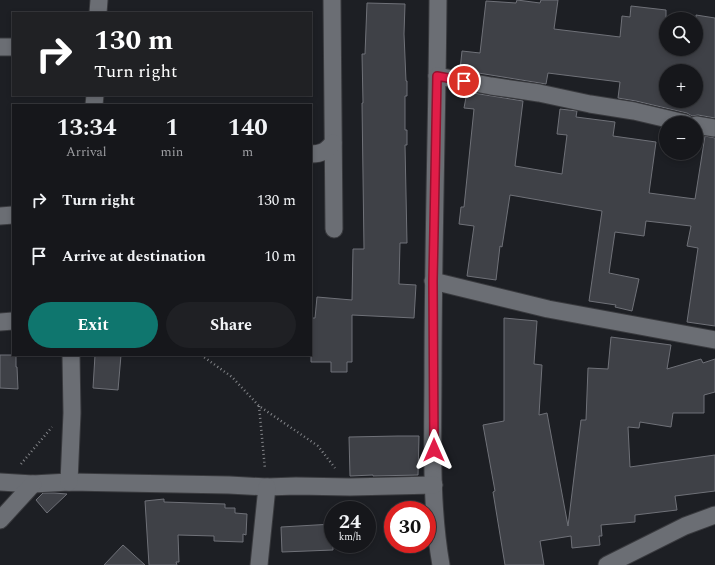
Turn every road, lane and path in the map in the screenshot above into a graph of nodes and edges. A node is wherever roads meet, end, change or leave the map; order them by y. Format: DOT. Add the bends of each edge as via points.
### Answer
graph roads {
  1 [pos="99,0"];
  2 [pos="332,0"];
  3 [pos="438,0"];
  4 [pos="98,12"];
  5 [pos="12,47"];
  6 [pos="0,48"];
  7 [pos="437,76"];
  8 [pos="659,117"];
  9 [pos="703,126"];
  10 [pos="715,128"];
  11 [pos="333,143"];
  12 [pos="312,154"];
  13 [pos="12,215"];
  14 [pos="0,216"];
  15 [pos="334,229"];
  16 [pos="433,281"];
  17 [pos="12,321"];
  18 [pos="0,322"];
  19 [pos="715,340"];
  20 [pos="71,356"];
  21 [pos="202,356"];
  22 [pos="259,406"];
  23 [pos="72,413"];
  24 [pos="3,482"];
  25 [pos="69,482"];
  26 [pos="33,484"];
  27 [pos="434,485"];
  28 [pos="267,487"];
  29 [pos="350,487"];
  30 [pos="715,515"];
  31 [pos="0,520"];
  32 [pos="259,565"];
  33 [pos="441,565"];
  34 [pos="607,565"];
  1 -- 4 [label="street"];
  2 -- 11 [label="street"];
  3 -- 7 [label="street"];
  5 -- 6 [label="street"];
  7 -- 8 [label="street"];
  7 -- 16 [label="street"];
  9 -- 10 [label="street"];
  11 -- 12 [label="street" via="327,150"];
  11 -- 15 [label="street"];
  13 -- 14 [label="street"];
  16 -- 19 [label="street" via="548,309"];
  16 -- 27 [label="street"];
  17 -- 18 [label="street"];
  20 -- 23 [label="street"];
  21 -- 22 [label="path" via="232,377"];
  22 -- 28 [label="path"];
  22 -- 29 [label="path" via="318,446"];
  23 -- 24 [label="path" via="52,426"];
  23 -- 25 [label="street"];
  24 -- 26 [label="street"];
  25 -- 26 [label="street"];
  25 -- 28 [label="street"];
  26 -- 31 [label="street"];
  27 -- 29 [label="street"];
  27 -- 33 [label="street" via="437,544"];
  28 -- 29 [label="street"];
  28 -- 32 [label="street"];
  30 -- 34 [label="street" via="685,526"];
}
